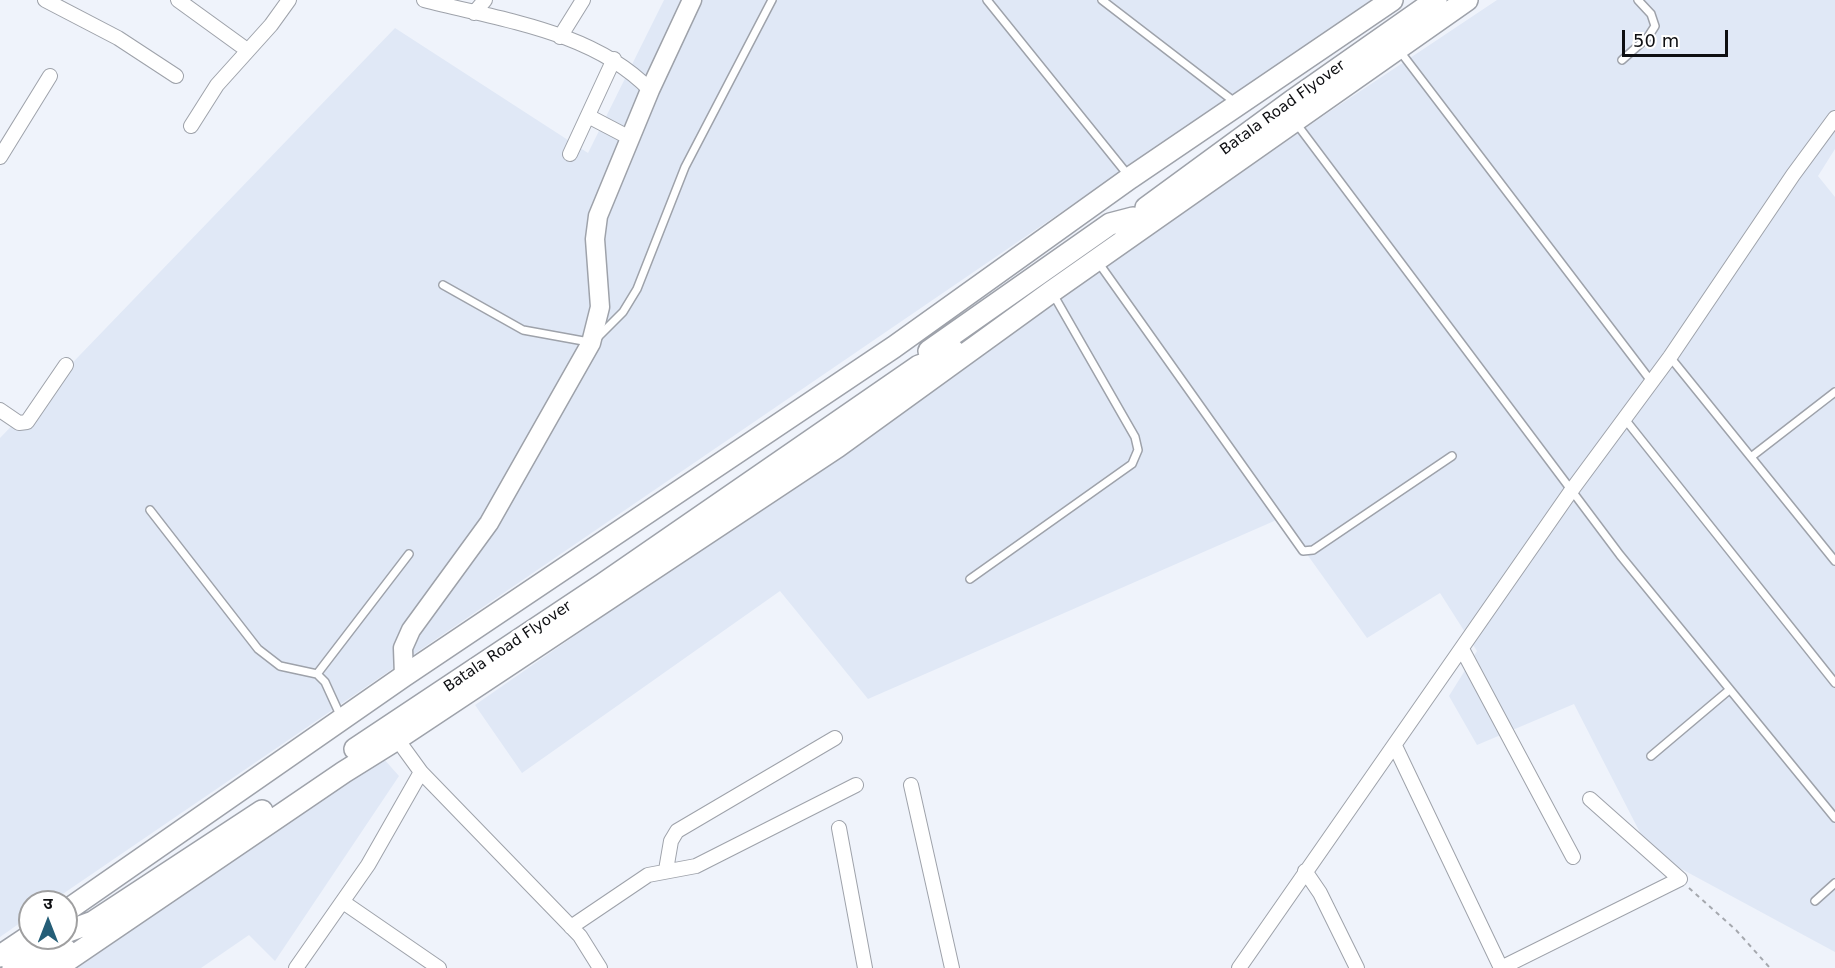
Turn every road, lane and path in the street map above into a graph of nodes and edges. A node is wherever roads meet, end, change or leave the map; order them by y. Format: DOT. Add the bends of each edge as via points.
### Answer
graph roads {
  1 [pos="45,0"];
  2 [pos="178,0"];
  3 [pos="288,0"];
  4 [pos="424,0"];
  5 [pos="485,0"];
  6 [pos="583,0"];
  7 [pos="692,0"];
  8 [pos="772,0"];
  9 [pos="987,0"];
  10 [pos="1102,0"];
  11 [pos="1392,0"];
  12 [pos="1436,0"];
  13 [pos="1467,0"];
  14 [pos="1638,0"];
  15 [pos="474,13"];
  16 [pos="560,37"];
  17 [pos="1397,48"];
  18 [pos="248,50"];
  19 [pos="614,59"];
  20 [pos="1622,60"];
  21 [pos="50,76"];
  22 [pos="176,76"];
  23 [pos="650,90"];
  24 [pos="1239,105"];
  25 [pos="588,116"];
  26 [pos="1835,118"];
  27 [pos="1294,121"];
  28 [pos="191,126"];
  29 [pos="630,138"];
  30 [pos="570,154"];
  31 [pos="0,157"];
  32 [pos="1130,178"];
  33 [pos="1097,260"];
  34 [pos="443,285"];
  35 [pos="1051,292"];
  36 [pos="591,343"];
  37 [pos="1670,357"];
  38 [pos="66,365"];
  39 [pos="1651,381"];
  40 [pos="1835,392"];
  41 [pos="0,410"];
  42 [pos="1624,418"];
  43 [pos="1452,456"];
  44 [pos="1751,457"];
  45 [pos="1571,491"];
  46 [pos="150,510"];
  47 [pos="409,554"];
  48 [pos="1835,561"];
  49 [pos="970,579"];
  50 [pos="1462,649"];
  51 [pos="317,674"];
  52 [pos="404,676"];
  53 [pos="1835,683"];
  54 [pos="1728,691"];
  55 [pos="342,719"];
  56 [pos="835,738"];
  57 [pos="398,739"];
  58 [pos="1395,746"];
  59 [pos="1651,756"];
  60 [pos="421,772"];
  61 [pos="911,784"];
  62 [pos="856,785"];
  63 [pos="1590,799"];
  64 [pos="1835,818"];
  65 [pos="839,828"];
  66 [pos="1573,857"];
  67 [pos="666,870"];
  68 [pos="1305,871"];
  69 [pos="1680,879"];
  70 [pos="1835,883"];
  71 [pos="1815,901"];
  72 [pos="343,902"];
  73 [pos="78,903"];
  74 [pos="93,922"];
  75 [pos="571,927"];
  76 [pos="78,928"];
  77 [pos="18,944"];
  78 [pos="39,950"];
  79 [pos="0,956"];
  80 [pos="433,966"];
  81 [pos="13,968"];
  82 [pos="36,968"];
  83 [pos="56,968"];
  84 [pos="296,968"];
  85 [pos="600,968"];
  86 [pos="865,968"];
  87 [pos="952,968"];
  88 [pos="1239,968"];
  89 [pos="1357,968"];
  90 [pos="1501,968"];
  91 [pos="1770,968"];
  1 -- 22 [label="street" via="118,38"];
  2 -- 18 [label="street"];
  3 -- 18 [label="street"];
  4 -- 15 [label="street"];
  5 -- 15 [label="street"];
  6 -- 16 [label="street"];
  7 -- 23 [label="street"];
  8 -- 36 [label="lane" via="685,167 631,300"];
  9 -- 32 [label="lane"];
  10 -- 24 [label="lane"];
  11 -- 24 [label="main road"];
  12 -- 74 [label="main road, Batala Road Flyover" via="1133,218 1110,224 930,350 919,366 603,584"];
  13 -- 17 [label="main road"];
  14 -- 20 [label="lane" via="1651,14 1655,26"];
  15 -- 16 [label="street"];
  16 -- 19 [label="street"];
  17 -- 27 [label="main road"];
  17 -- 39 [label="lane"];
  18 -- 28 [label="street" via="217,85"];
  19 -- 23 [label="street"];
  19 -- 25 [label="street"];
  21 -- 31 [label="street"];
  23 -- 29 [label="street"];
  24 -- 32 [label="main road"];
  25 -- 29 [label="street"];
  25 -- 30 [label="street"];
  26 -- 37 [label="street"];
  27 -- 33 [label="main road"];
  27 -- 45 [label="lane"];
  29 -- 36 [label="street" via="598,216 595,239 600,307"];
  32 -- 52 [label="main road" via="894,347"];
  33 -- 35 [label="main road"];
  33 -- 43 [label="lane" via="1303,551 1313,550"];
  34 -- 36 [label="lane" via="517,327"];
  35 -- 49 [label="lane" via="1135,437 1136,457 1132,464"];
  35 -- 57 [label="main road" via="837,447"];
  36 -- 52 [label="street" via="489,523 411,630 403,648"];
  37 -- 39 [label="street"];
  37 -- 44 [label="lane"];
  38 -- 41 [label="street" via="27,422 19,423"];
  39 -- 42 [label="street"];
  40 -- 44 [label="lane"];
  42 -- 45 [label="street"];
  42 -- 53 [label="lane"];
  44 -- 48 [label="lane"];
  45 -- 50 [label="street"];
  45 -- 54 [label="lane"];
  46 -- 51 [label="lane" via="258,649 280,666"];
  47 -- 51 [label="lane"];
  50 -- 58 [label="street"];
  50 -- 66 [label="street"];
  51 -- 55 [label="lane" via="325,682"];
  52 -- 55 [label="main road"];
  54 -- 59 [label="lane"];
  54 -- 64 [label="lane"];
  55 -- 73 [label="main road"];
  56 -- 67 [label="street" via="677,831 670,841"];
  57 -- 60 [label="street"];
  57 -- 83 [label="main road"];
  58 -- 68 [label="street"];
  58 -- 90 [label="street"];
  60 -- 72 [label="street"];
  60 -- 75 [label="street"];
  61 -- 87 [label="street"];
  62 -- 67 [label="street" via="696,866"];
  63 -- 69 [label="street"];
  65 -- 86 [label="street"];
  67 -- 75 [label="street" via="648,875"];
  68 -- 88 [label="street"];
  68 -- 89 [label="street"];
  69 -- 90 [label="street"];
  69 -- 91 [label="path" via="1736,930"];
  70 -- 71 [label="lane"];
  72 -- 80 [label="street"];
  72 -- 84 [label="street"];
  74 -- 76 [label="main road, Batala Road Flyover"];
  74 -- 82 [label="main road, Batala Road Flyover" via="78,940"];
  75 -- 85 [label="street"];
  77 -- 79 [label="main road"];
  78 -- 81 [label="main road"];
}
